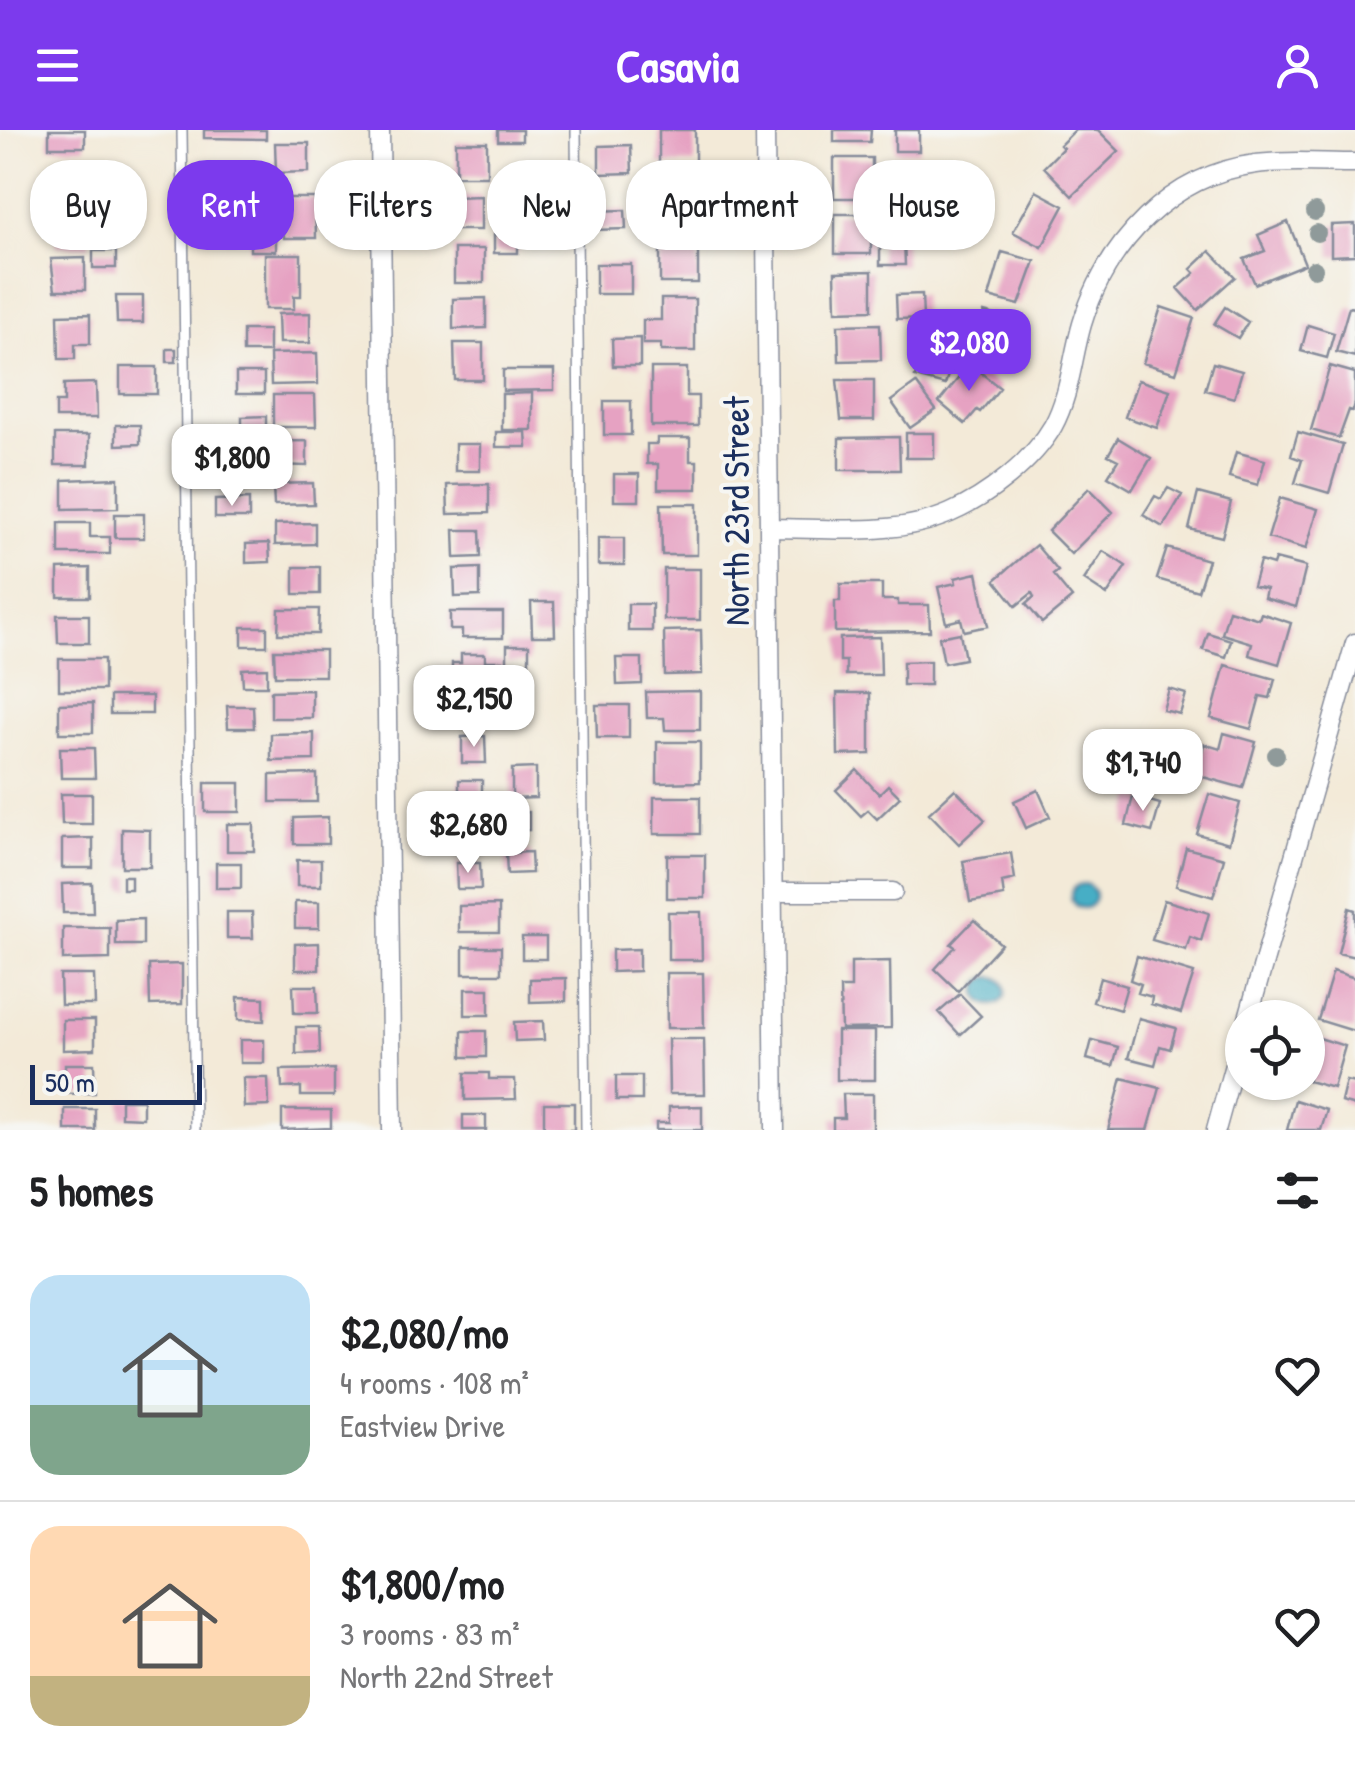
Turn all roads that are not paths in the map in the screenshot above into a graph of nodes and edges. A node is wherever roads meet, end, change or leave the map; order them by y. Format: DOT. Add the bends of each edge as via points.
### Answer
graph roads {
  1 [pos="182,130"];
  2 [pos="380,130"];
  3 [pos="576,130"];
  4 [pos="765,130"];
  5 [pos="1355,163"];
  6 [pos="770,528"];
  7 [pos="1355,643"];
  8 [pos="773,892"];
  9 [pos="892,892"];
  10 [pos="1253,1000"];
  11 [pos="1225,1097"];
  12 [pos="195,1130"];
  13 [pos="392,1130"];
  14 [pos="586,1130"];
  15 [pos="775,1130"];
  16 [pos="1216,1130"];
  1 -- 12 [label="lane"];
  2 -- 13 [label="street"];
  3 -- 14 [label="lane"];
  4 -- 6 [label="street, North 23rd Street"];
  5 -- 6 [label="street" via="1256,164 1224,172 1143,220 1096,288 1052,428 1007,478 978,497 948,514 895,528"];
  6 -- 8 [label="street, North 23rd Street"];
  7 -- 10 [label="street"];
  8 -- 9 [label="street"];
  8 -- 15 [label="street, North 23rd Street"];
  11 -- 16 [label="street"];
}
